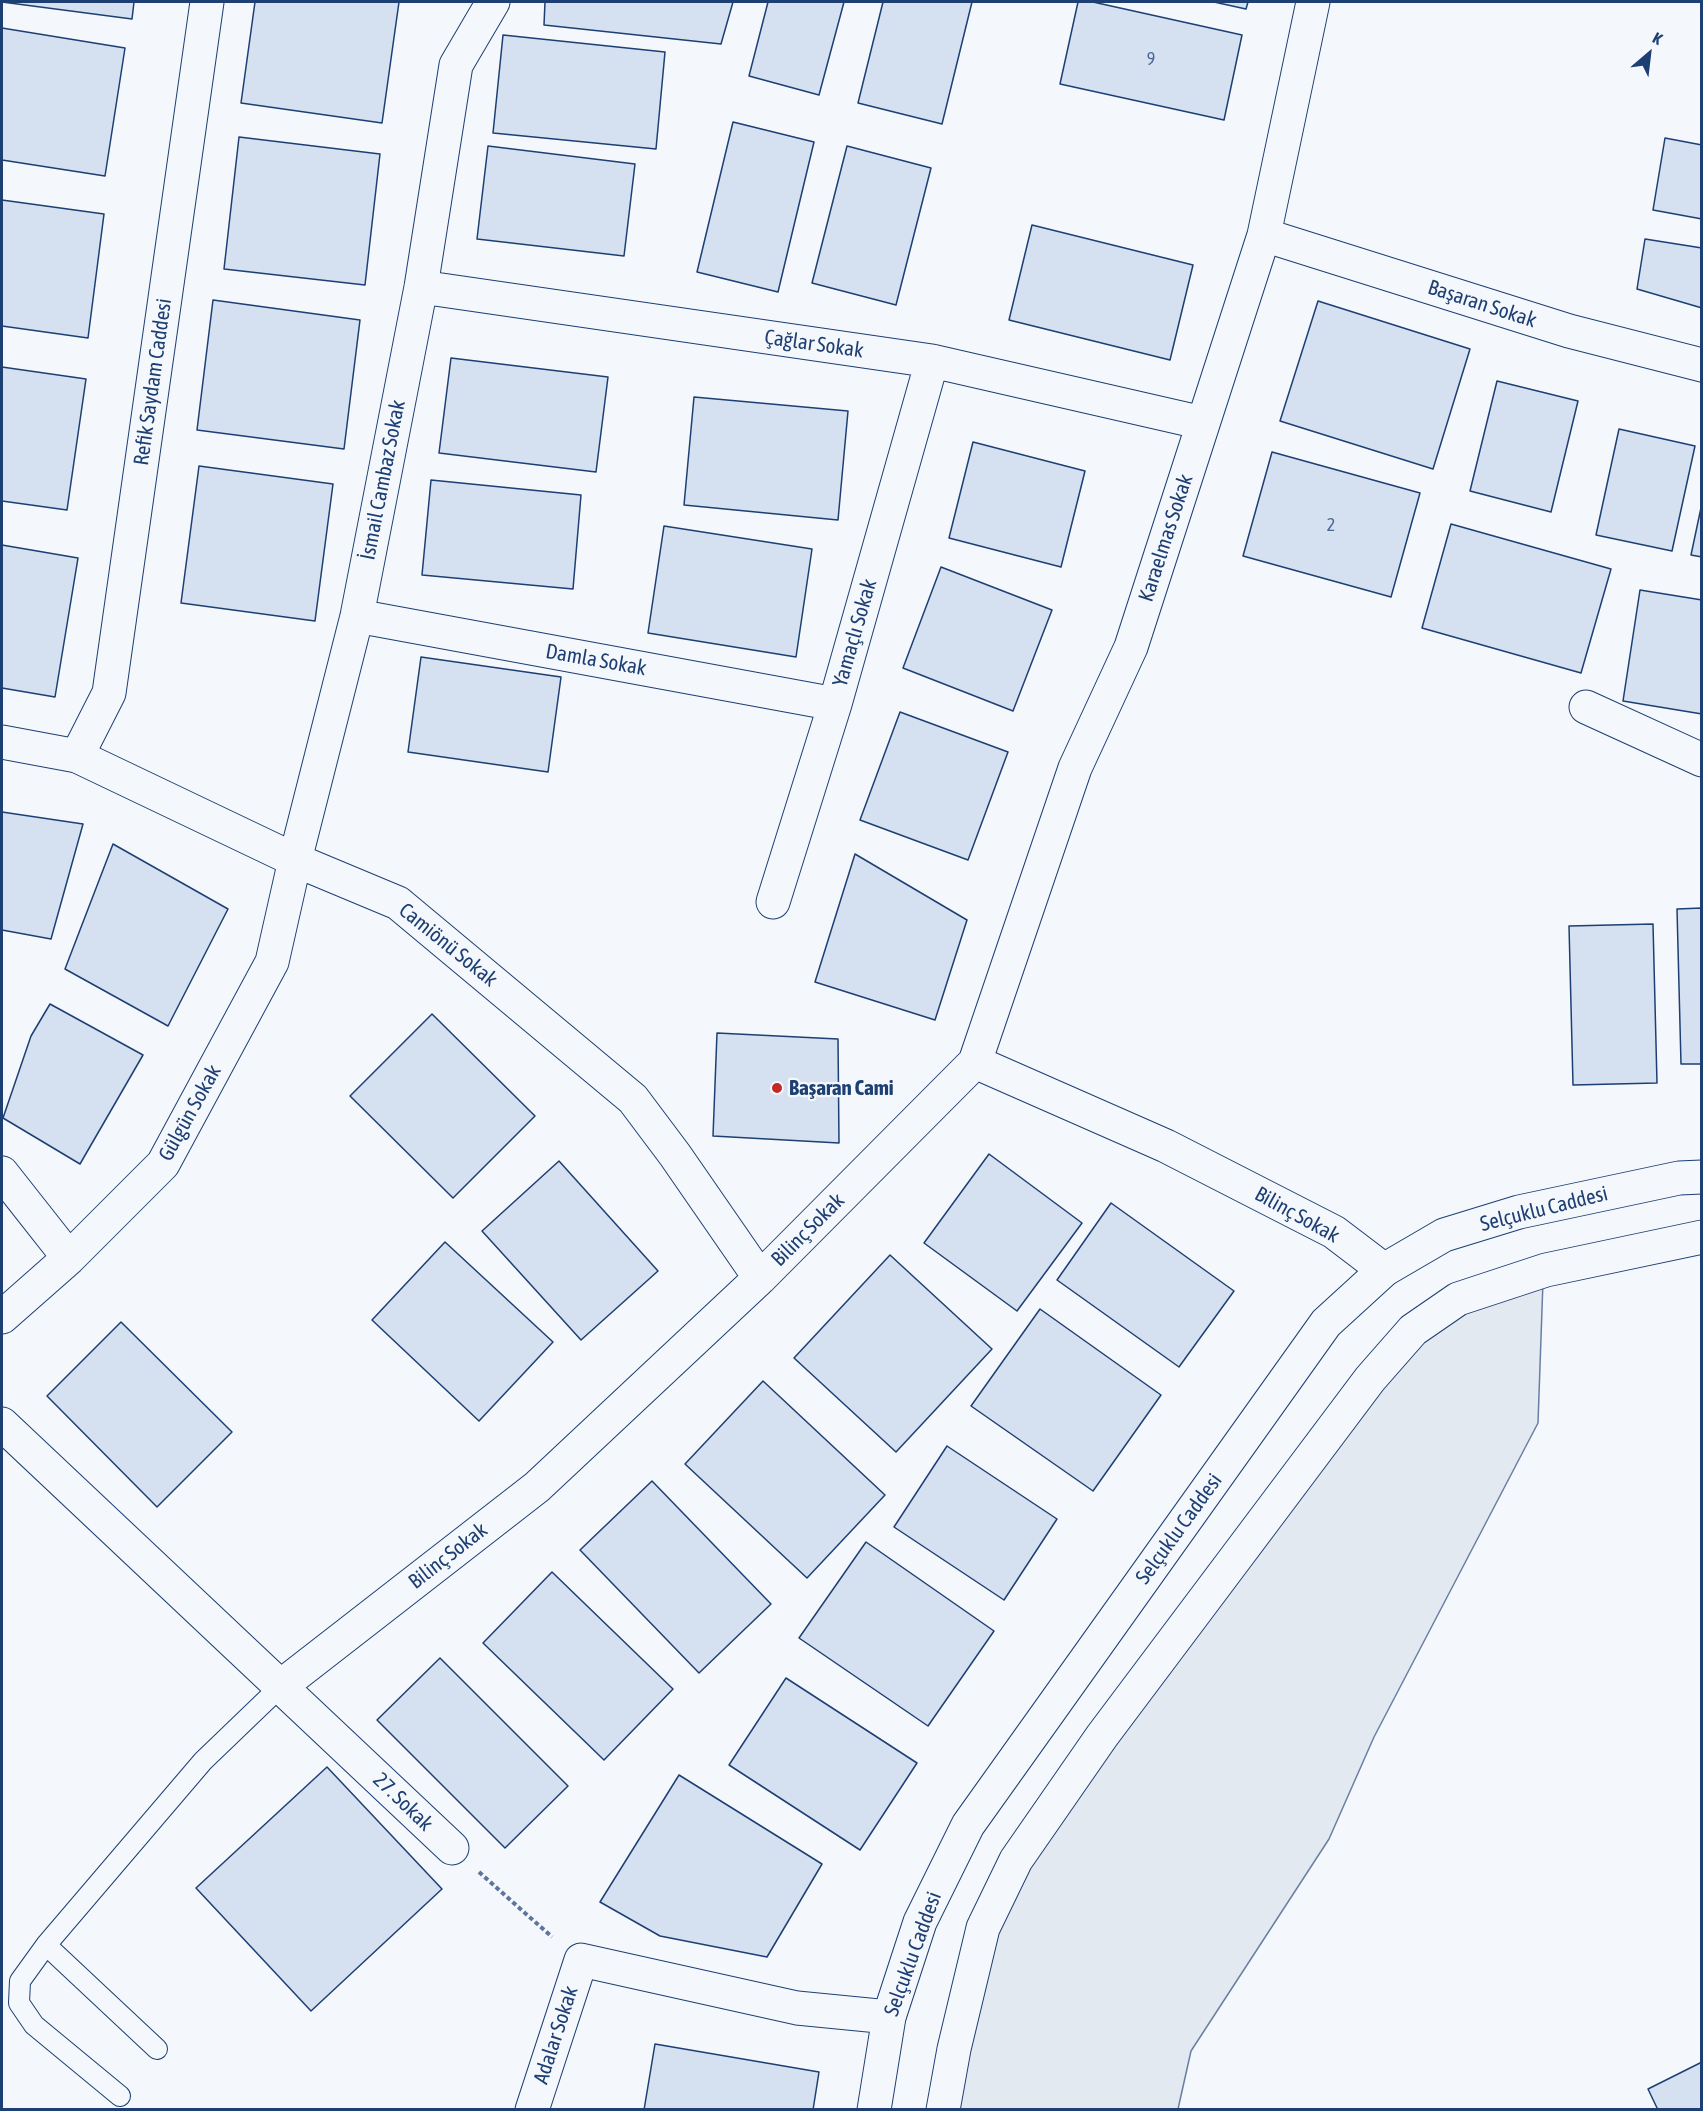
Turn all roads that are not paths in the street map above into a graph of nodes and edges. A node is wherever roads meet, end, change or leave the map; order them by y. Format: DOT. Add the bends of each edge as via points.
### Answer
graph roads {
  1 [pos="207,2"];
  2 [pos="493,2"];
  3 [pos="1313,2"];
  4 [pos="1264,235"];
  5 [pos="421,287"];
  6 [pos="932,361"];
  7 [pos="1701,364"];
  8 [pos="1203,423"];
  9 [pos="357,616"];
  10 [pos="835,704"];
  11 [pos="1586,707"];
  12 [pos="2,742"];
  13 [pos="77,756"];
  14 [pos="1701,760"];
  15 [pos="295,860"];
  16 [pos="773,902"];
  17 [pos="272,962"];
  18 [pos="975,1062"];
  19 [pos="2,1173"];
  20 [pos="1701,1177"];
  21 [pos="1701,1237"];
  22 [pos="69,1258"];
  23 [pos="1384,1270"];
  24 [pos="760,1278"];
  25 [pos="2,1317"];
  26 [pos="2,1424"];
  27 [pos="281,1686"];
  28 [pos="452,1848"];
  29 [pos="46,1945"];
  30 [pos="888,2017"];
  31 [pos="157,2049"];
  32 [pos="120,2096"];
  33 [pos="532,2109"];
  34 [pos="874,2109"];
  35 [pos="943,2109"];
  1 -- 13 [label="street, Refik Saydam Caddesi" via="109,693"];
  2 -- 5 [label="street, İsmail Cambaz Sokak" via="456,66"];
  3 -- 4 [label="street, Karaelmas Sokak"];
  4 -- 7 [label="street, Başaran Sokak" via="1569,332"];
  4 -- 8 [label="street, Karaelmas Sokak"];
  5 -- 6 [label="street, Çağlar Sokak"];
  5 -- 9 [label="street, İsmail Cambaz Sokak"];
  6 -- 8 [label="street, Çağlar Sokak"];
  6 -- 10 [label="street, Yamaçlı Sokak"];
  8 -- 18 [label="street, Karaelmas Sokak" via="1131,647 1075,768"];
  9 -- 10 [label="street, Damla Sokak"];
  9 -- 15 [label="street, İsmail Cambaz Sokak"];
  10 -- 16 [label="street, Yamaçlı Sokak"];
  11 -- 14 [label="street"];
  12 -- 13 [label="street, Camiönü Sokak"];
  13 -- 15 [label="street, Camiönü Sokak"];
  15 -- 17 [label="street, İsmail Cambaz Sokak"];
  15 -- 24 [label="street, Camiönü Sokak" via="398,903 633,1099"];
  17 -- 22 [label="street, Gülgün Sokak" via="163,1164"];
  18 -- 23 [label="street, Bilinç Sokak" via="1177,1152 1334,1232"];
  18 -- 24 [label="street, Bilinç Sokak"];
  19 -- 22 [label="street"];
  20 -- 23 [label="street, Selçuklu Caddesi" via="1679,1178 1519,1212 1444,1235"];
  21 -- 35 [label="street" via="1546,1270 1458,1299 1413,1330 1370,1379 1102,1736 1016,1860 983,1928"];
  22 -- 25 [label="street, Gülgün Sokak"];
  23 -- 30 [label="street, Selçuklu Caddesi" via="1326,1323 968,1825 920,1922"];
  24 -- 27 [label="street, Bilinç Sokak" via="537,1487"];
  26 -- 27 [label="street, 27. Sokak"];
  27 -- 28 [label="street, 27. Sokak"];
  27 -- 29 [label="lane" via="203,1761"];
  29 -- 31 [label="lane"];
  29 -- 32 [label="lane" via="20,1981 19,2003 34,2025"];
  30 -- 33 [label="street, Adalar Sokak" via="796,2008 581,1960"];
  30 -- 34 [label="street, Selçuklu Caddesi"];
}
